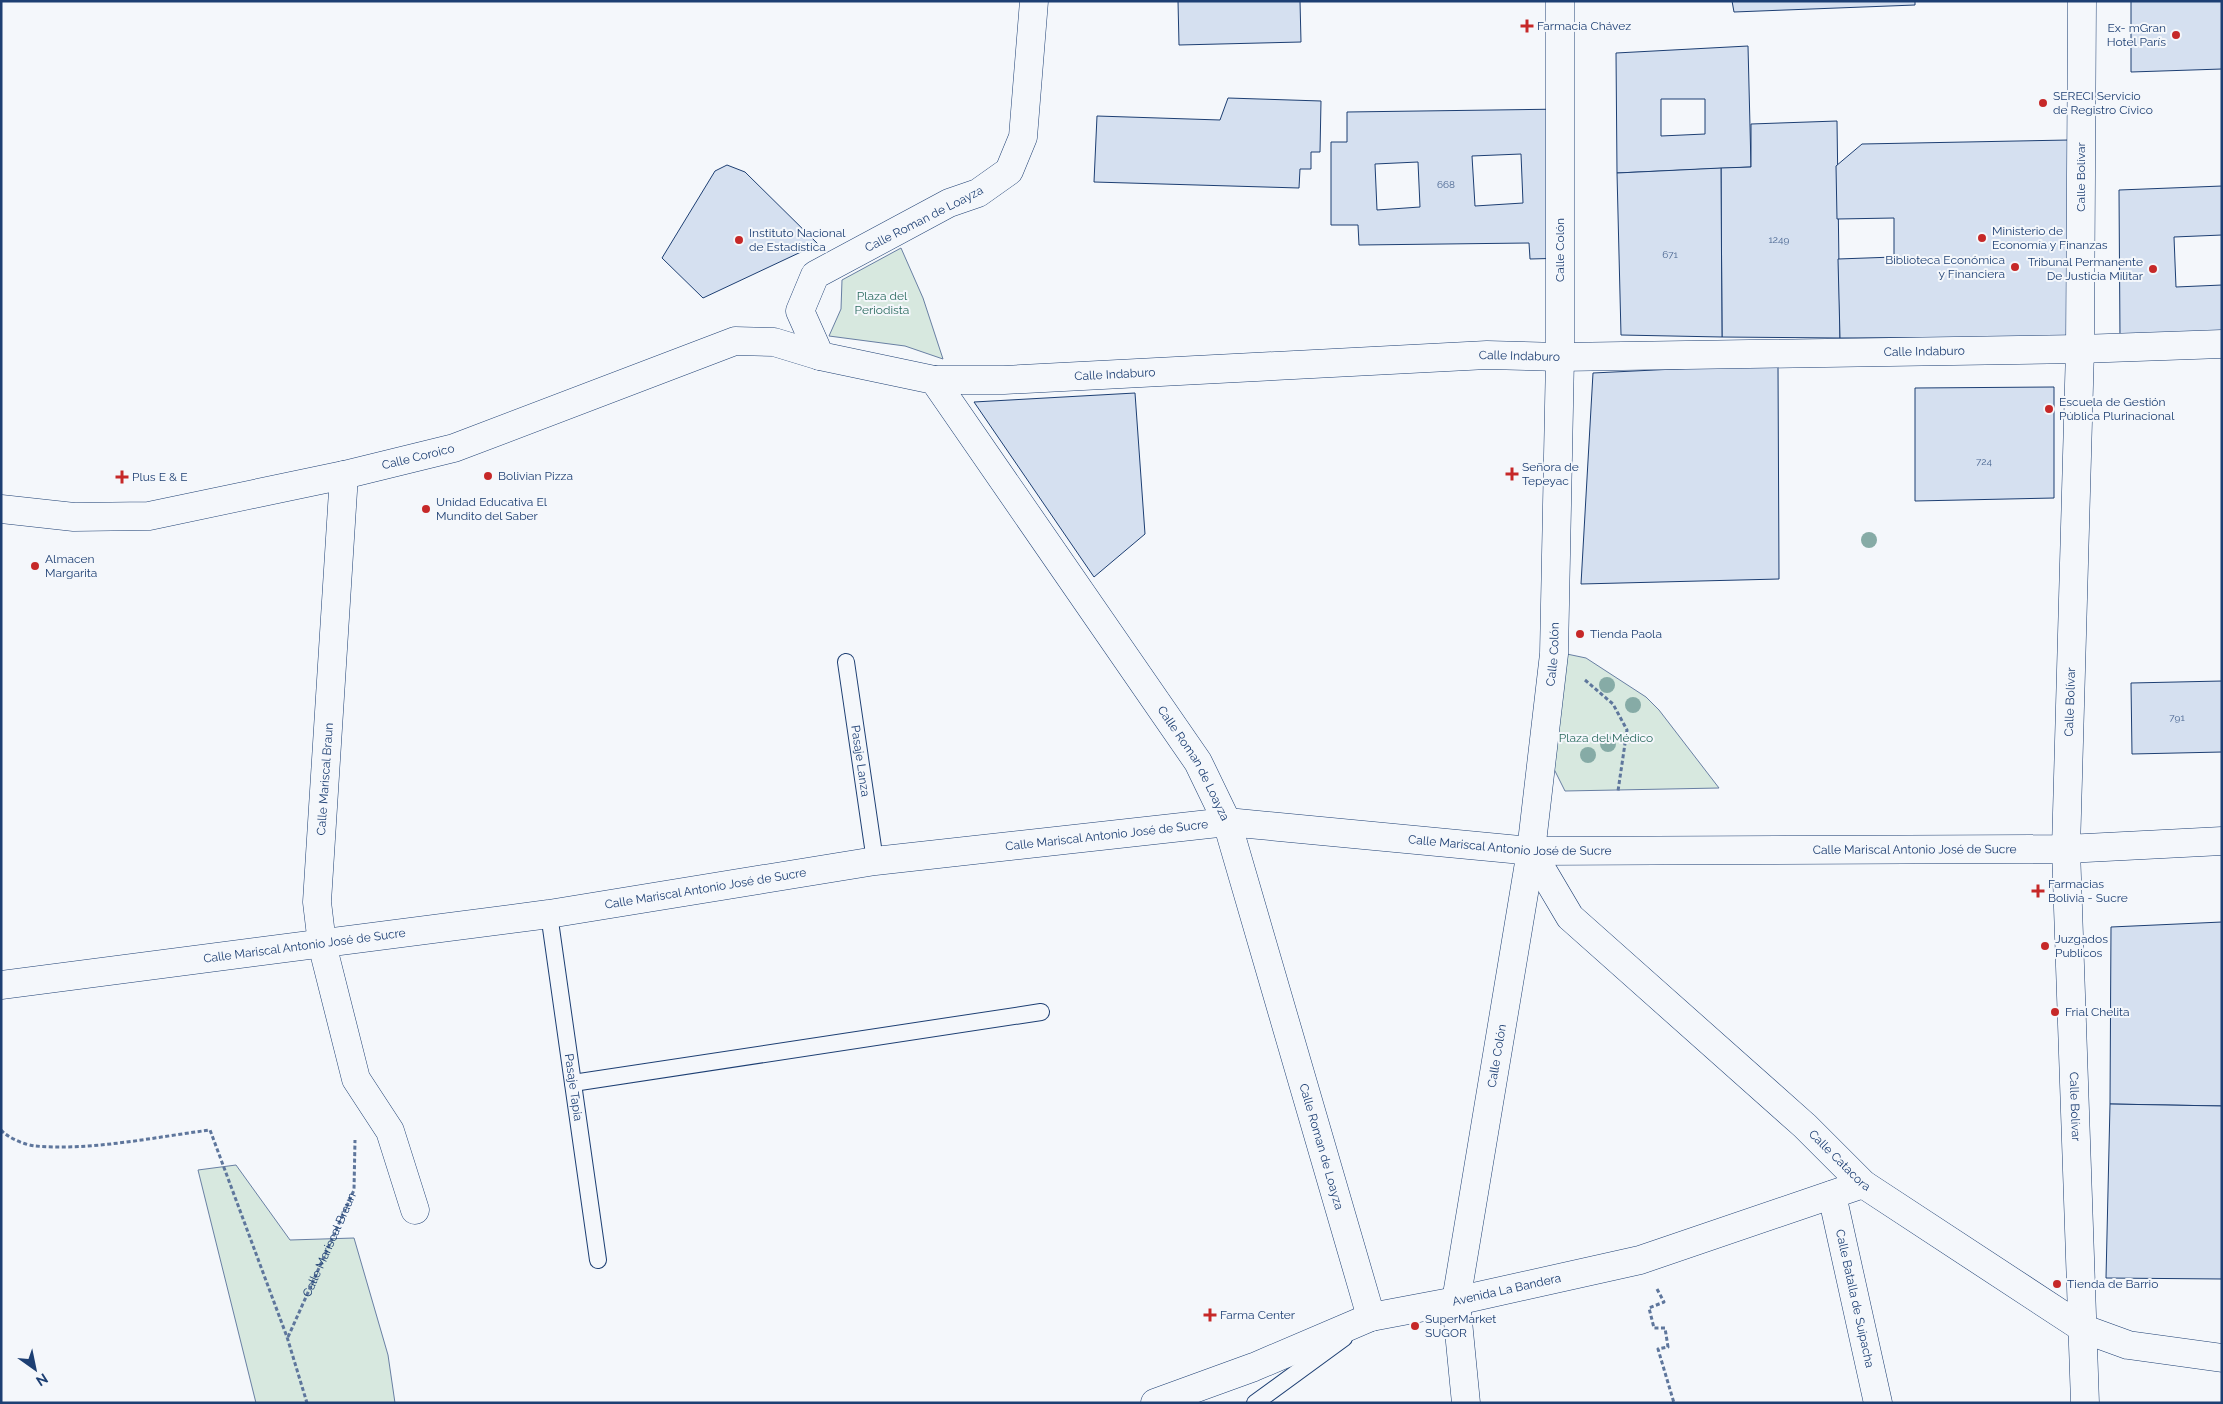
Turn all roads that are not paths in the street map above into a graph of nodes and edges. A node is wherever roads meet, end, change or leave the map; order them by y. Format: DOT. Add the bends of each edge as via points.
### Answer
graph roads {
  1 [pos="1034,1"];
  2 [pos="1560,1"];
  3 [pos="2082,1"];
  4 [pos="2222,344"];
  5 [pos="2080,349"];
  6 [pos="820,356"];
  7 [pos="1560,357"];
  8 [pos="934,380"];
  9 [pos="344,475"];
  10 [pos="1,509"];
  11 [pos="846,662"];
  12 [pos="1227,822"];
  13 [pos="2222,841"];
  14 [pos="2066,849"];
  15 [pos="1532,851"];
  16 [pos="875,861"];
  17 [pos="549,914"];
  18 [pos="322,944"];
  19 [pos="1,985"];
  20 [pos="1041,1012"];
  21 [pos="573,1083"];
  22 [pos="1863,1184"];
  23 [pos="1832,1195"];
  24 [pos="415,1210"];
  25 [pos="598,1260"];
  26 [pos="1456,1302"];
  27 [pos="1371,1317"];
  28 [pos="2084,1329"];
  29 [pos="2222,1358"];
  30 [pos="1156,1403"];
  31 [pos="1255,1403"];
  32 [pos="1466,1403"];
  33 [pos="1878,1403"];
  34 [pos="2086,1403"];
  1 -- 6 [label="street, Calle Roman de Loayza" via="1023,137 1009,172 978,193 949,204 815,275 800,311"];
  2 -- 7 [label="street, Calle Colón"];
  3 -- 5 [label="street, Calle Bolívar"];
  4 -- 5 [label="street, Calle Indaburo"];
  5 -- 7 [label="street, Calle Indaburo"];
  5 -- 14 [label="street, Calle Bolívar"];
  6 -- 8 [label="street, Calle Indaburo"];
  6 -- 9 [label="street, Calle Coroico" via="774,342 735,341 454,448"];
  7 -- 8 [label="street, Calle Indaburo" via="1488,355 1004,380"];
  7 -- 15 [label="street, Calle Colón" via="1554,654"];
  8 -- 12 [label="street, Calle Roman de Loayza" via="1198,762"];
  9 -- 10 [label="street, Calle Coroico" via="150,516 74,517"];
  9 -- 18 [label="street, Calle Mariscal Braun" via="317,902"];
  11 -- 16 [label="lane, Pasaje Lanza"];
  12 -- 15 [label="street, Calle Mariscal Antonio José de Sucre"];
  12 -- 16 [label="street, Calle Mariscal Antonio José de Sucre"];
  12 -- 27 [label="street, Calle Roman de Loayza"];
  13 -- 14 [label="street, Calle Mariscal Antonio José de Sucre"];
  14 -- 15 [label="street, Calle Mariscal Antonio José de Sucre"];
  14 -- 28 [label="street, Calle Bolívar"];
  15 -- 22 [label="street, Calle Catacora" via="1570,917 1805,1126"];
  15 -- 26 [label="street, Calle Colón"];
  16 -- 17 [label="street, Calle Mariscal Antonio José de Sucre"];
  17 -- 18 [label="street, Calle Mariscal Antonio José de Sucre"];
  17 -- 21 [label="lane, Pasaje Tapia"];
  18 -- 19 [label="street, Calle Mariscal Antonio José de Sucre"];
  18 -- 24 [label="street, Calle Mariscal Braun" via="356,1079 390,1131"];
  20 -- 21 [label="lane"];
  21 -- 25 [label="lane, Pasaje Tapia"];
  22 -- 23 [label="street, Avenida La Bandera"];
  22 -- 28 [label="street, Calle Catacora"];
  23 -- 26 [label="street, Avenida La Bandera" via="1640,1260"];
  23 -- 33 [label="street, Calle Batalla de Suipacha"];
  26 -- 27 [label="street, Avenida La Bandera"];
  26 -- 32 [label="street, Calle Colón"];
  27 -- 30 [label="street, Avenida La Bandera" via="1254,1367"];
  27 -- 31 [label="lane"];
  28 -- 29 [label="street, Calle Catacora" via="2128,1345"];
  28 -- 34 [label="street, Calle Bolívar"];
}
